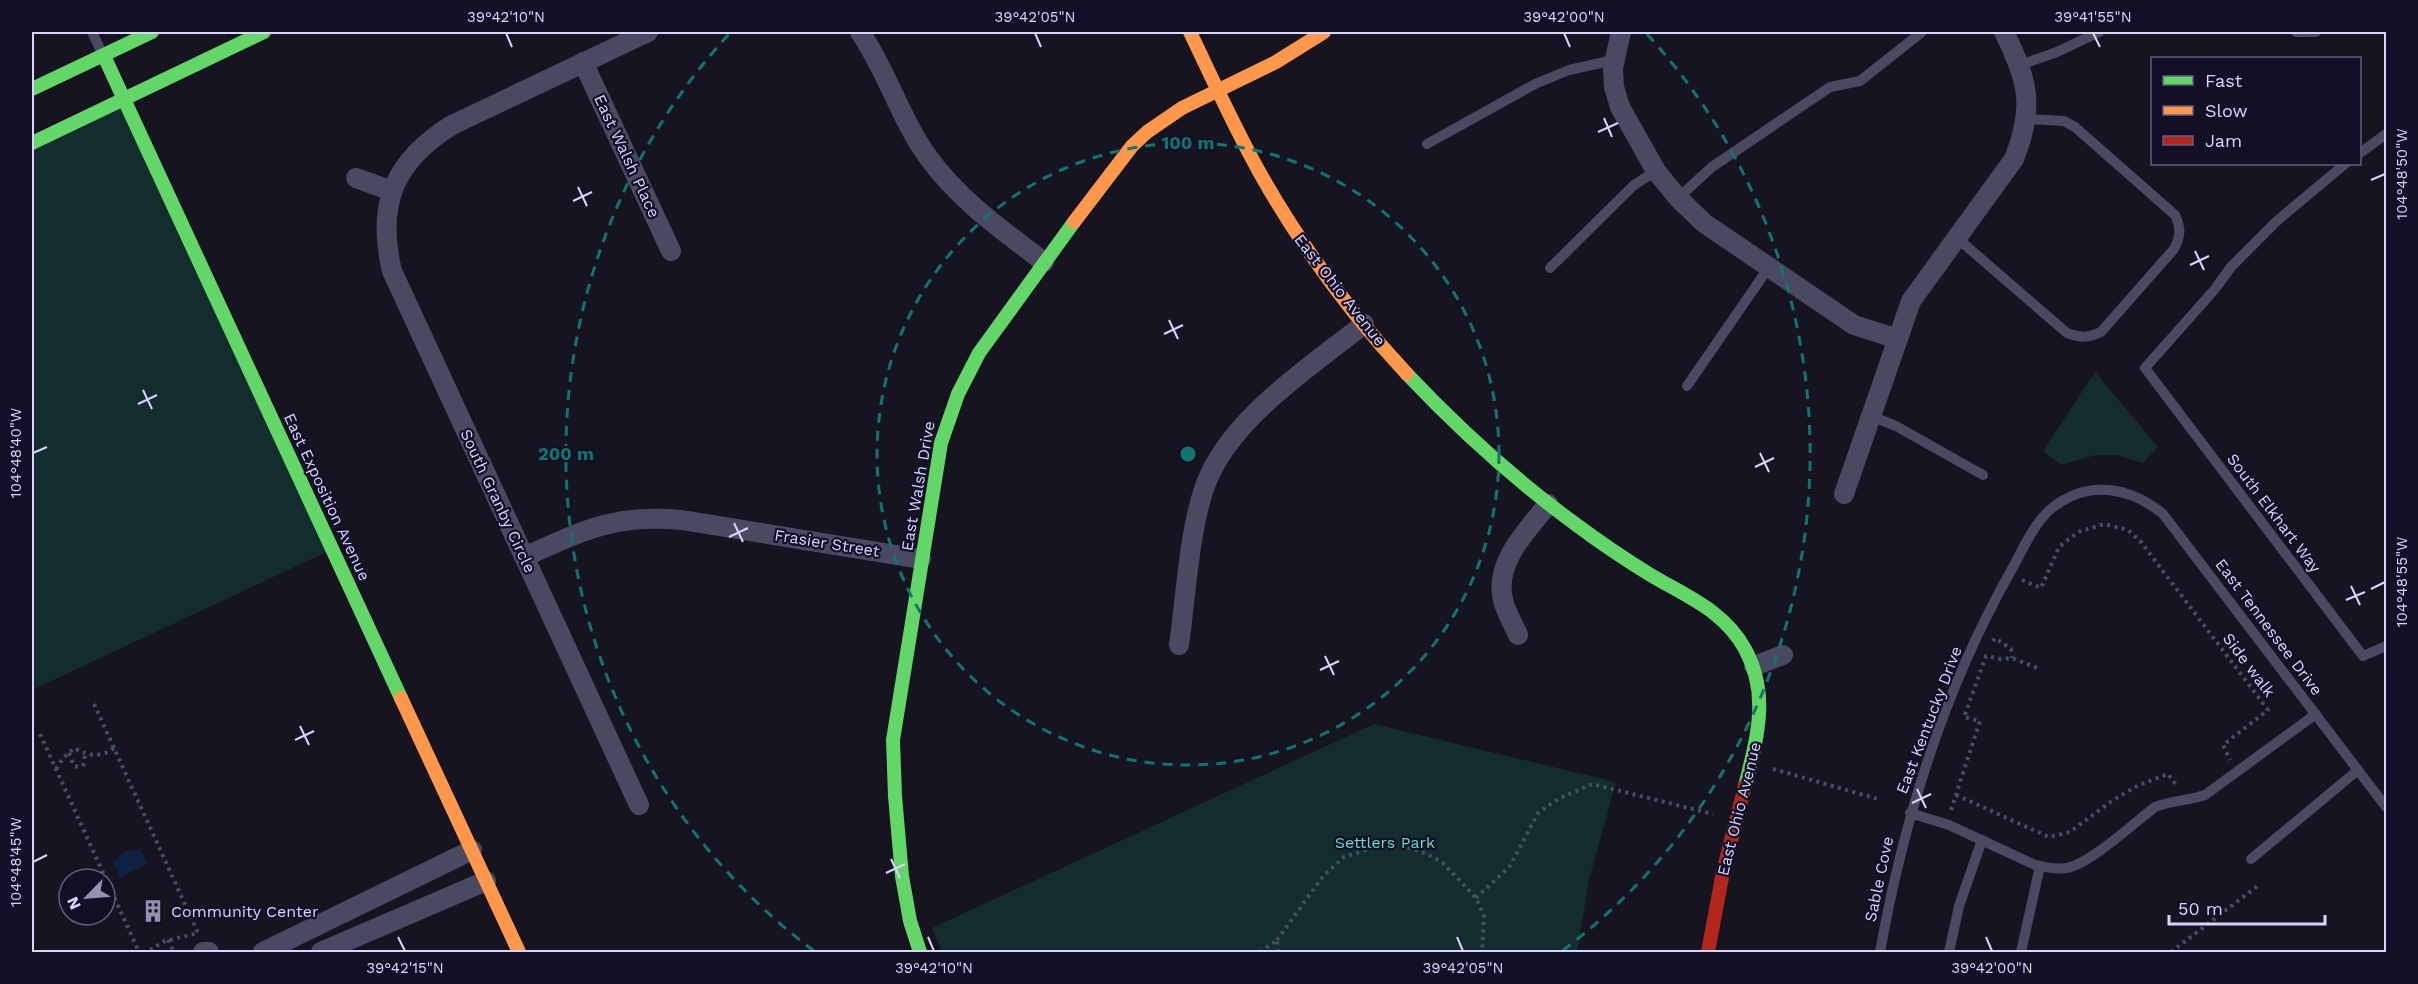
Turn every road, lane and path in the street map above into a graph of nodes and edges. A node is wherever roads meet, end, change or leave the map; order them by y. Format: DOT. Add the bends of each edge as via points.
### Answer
graph roads {
  1 [pos="92,32"];
  2 [pos="152,32"];
  3 [pos="264,32"];
  4 [pos="648,32"];
  5 [pos="860,32"];
  6 [pos="1190,32"];
  7 [pos="1322,32"];
  8 [pos="1621,32"];
  9 [pos="1922,32"];
  10 [pos="2004,32"];
  11 [pos="2098,32"];
  12 [pos="2296,32"];
  13 [pos="2316,32"];
  14 [pos="104,56"];
  15 [pos="1614,60"];
  16 [pos="583,62"];
  17 [pos="2020,65"];
  18 [pos="32,89"];
  19 [pos="1218,90"];
  20 [pos="124,98"];
  21 [pos="2026,119"];
  22 [pos="2386,134"];
  23 [pos="32,142"];
  24 [pos="1427,144"];
  25 [pos="2361,152"];
  26 [pos="2344,165"];
  27 [pos="1656,171"];
  28 [pos="356,178"];
  29 [pos="392,192"];
  30 [pos="1678,198"];
  31 [pos="1957,238"];
  32 [pos="671,250"];
  33 [pos="1044,262"];
  34 [pos="1768,267"];
  35 [pos="1550,268"];
  36 [pos="1364,324"];
  37 [pos="1898,339"];
  38 [pos="1687,386"];
  39 [pos="1871,416"];
  40 [pos="1983,476"];
  41 [pos="2110,489"];
  42 [pos="1844,494"];
  43 [pos="1548,504"];
  44 [pos="524,557"];
  45 [pos="921,559"];
  46 [pos="2018,587"];
  47 [pos="1518,635"];
  48 [pos="1995,635"];
  49 [pos="1179,645"];
  50 [pos="2386,646"];
  51 [pos="1783,655"];
  52 [pos="1986,656"];
  53 [pos="2012,657"];
  54 [pos="1754,666"];
  55 [pos="2040,669"];
  56 [pos="94,704"];
  57 [pos="2316,714"];
  58 [pos="40,734"];
  59 [pos="114,748"];
  60 [pos="69,753"];
  61 [pos="85,754"];
  62 [pos="2225,767"];
  63 [pos="1770,768"];
  64 [pos="56,770"];
  65 [pos="2358,770"];
  66 [pos="2180,790"];
  67 [pos="1956,795"];
  68 [pos="1878,799"];
  69 [pos="639,805"];
  70 [pos="2386,807"];
  71 [pos="1940,808"];
  72 [pos="1910,813"];
  73 [pos="1735,820"];
  74 [pos="1982,840"];
  75 [pos="472,850"];
  76 [pos="2251,859"];
  77 [pos="2040,866"];
  78 [pos="486,880"];
  79 [pos="2259,885"];
  80 [pos="1476,898"];
  81 [pos="168,940"];
  82 [pos="1277,940"];
  83 [pos="272,951"];
  84 [pos="139,952"];
  85 [pos="147,952"];
  86 [pos="174,952"];
  87 [pos="203,952"];
  88 [pos="209,952"];
  89 [pos="321,952"];
  90 [pos="519,952"];
  91 [pos="920,952"];
  92 [pos="1260,952"];
  93 [pos="1278,952"];
  94 [pos="1482,952"];
  95 [pos="1708,952"];
  96 [pos="1880,952"];
  97 [pos="1948,952"];
  98 [pos="2021,952"];
  99 [pos="2171,952"];
  1 -- 14 [label="lane"];
  2 -- 14 [label="street"];
  3 -- 20 [label="street"];
  4 -- 16 [label="street, South Granby Circle"];
  5 -- 33 [label="street" via="928,157 965,199"];
  6 -- 19 [label="street, East Ohio Avenue"];
  7 -- 19 [label="street, East Walsh Drive" via="1280,60"];
  8 -- 15 [label="street"];
  9 -- 30 [label="lane" via="1860,81 1830,87 1712,167"];
  10 -- 17 [label="street"];
  11 -- 17 [label="lane"];
  12 -- 13 [label="lane"];
  14 -- 18 [label="street"];
  14 -- 20 [label="street, East Exposition Avenue"];
  15 -- 24 [label="lane" via="1569,70 1535,84"];
  15 -- 27 [label="street" via="1614,87 1620,107"];
  16 -- 29 [label="street, South Granby Circle" via="452,124 431,138 413,154"];
  16 -- 32 [label="street, East Walsh Place"];
  17 -- 21 [label="street" via="2027,93"];
  19 -- 33 [label="street, East Walsh Drive" via="1147,130"];
  19 -- 36 [label="street, East Ohio Avenue" via="1294,230"];
  20 -- 23 [label="street"];
  20 -- 75 [label="street, East Exposition Avenue"];
  21 -- 31 [label="street" via="2014,159"];
  21 -- 31 [label="lane" via="2064,121 2075,127 2175,214 2180,239 2101,332 2078,337 2067,333"];
  22 -- 25 [label="lane"];
  26 -- 50 [label="lane, South Elkhart Way" via="2278,220 2231,267 2145,368 2363,656"];
  27 -- 30 [label="street"];
  27 -- 35 [label="lane" via="1634,185"];
  28 -- 29 [label="street"];
  29 -- 44 [label="street, South Granby Circle" via="385,228 392,271"];
  30 -- 34 [label="street" via="1704,223"];
  31 -- 37 [label="street" via="1911,301"];
  33 -- 45 [label="street, East Walsh Drive" via="980,347 959,386 941,443"];
  34 -- 37 [label="street" via="1854,325"];
  34 -- 38 [label="lane"];
  36 -- 43 [label="street, East Ohio Avenue" via="1460,428"];
  36 -- 49 [label="street" via="1256,412 1218,458 1197,513"];
  37 -- 39 [label="street"];
  39 -- 40 [label="lane"];
  39 -- 42 [label="street"];
  41 -- 57 [label="lane, East Tennessee Drive" via="2148,501 2163,514"];
  41 -- 72 [label="lane, East Kentucky Drive" via="2071,496 2038,523 1997,594 1962,669 1931,746"];
  43 -- 47 [label="street" via="1514,549 1502,578 1503,598"];
  43 -- 54 [label="street, East Ohio Avenue" via="1609,548 1709,609 1728,624"];
  44 -- 45 [label="street, Frasier Street" via="585,530 623,519 652,518"];
  44 -- 69 [label="street, South Granby Circle"];
  45 -- 91 [label="street, East Walsh Drive" via="893,740 904,897"];
  46 -- 62 [label="path, Side walk" via="2022,580 2041,588 2059,547 2078,532 2104,524 2128,530 2268,710 2223,745 2231,762"];
  48 -- 52 [label="path"];
  51 -- 54 [label="street"];
  52 -- 53 [label="path"];
  52 -- 53 [label="path" via="1995,638 2011,649"];
  52 -- 67 [label="path" via="1964,717 1980,722"];
  53 -- 55 [label="path"];
  54 -- 73 [label="street, East Ohio Avenue" via="1761,711 1759,730"];
  56 -- 59 [label="path"];
  57 -- 65 [label="lane, East Tennessee Drive"];
  57 -- 77 [label="lane, East Kentucky Drive" via="2205,795 2155,807 2081,863 2066,868"];
  58 -- 64 [label="path"];
  59 -- 61 [label="path" via="99,755"];
  59 -- 81 [label="path" via="198,933"];
  60 -- 61 [label="path" via="74,748"];
  60 -- 61 [label="path" via="74,766 79,767 84,764"];
  60 -- 64 [label="path"];
  63 -- 68 [label="path"];
  64 -- 84 [label="path"];
  65 -- 70 [label="lane, East Tennessee Drive"];
  65 -- 76 [label="lane"];
  66 -- 67 [label="path" via="2168,774 2113,800 2070,832 2049,837"];
  67 -- 71 [label="path" via="1952,810"];
  72 -- 74 [label="lane, East Kentucky Drive"];
  72 -- 96 [label="lane, Sable Cove"];
  73 -- 80 [label="path" via="1592,784 1538,813 1510,866"];
  73 -- 95 [label="street, East Ohio Avenue"];
  74 -- 77 [label="lane, East Kentucky Drive"];
  74 -- 97 [label="lane"];
  75 -- 78 [label="street, East Exposition Avenue"];
  75 -- 83 [label="street"];
  77 -- 98 [label="lane"];
  78 -- 89 [label="street"];
  78 -- 90 [label="street, East Exposition Avenue"];
  79 -- 99 [label="path"];
  80 -- 82 [label="path" via="1443,863 1425,853 1406,846 1375,847 1344,857 1324,875"];
  80 -- 94 [label="path" via="1484,916"];
  81 -- 85 [label="path"];
  81 -- 86 [label="path"];
  82 -- 92 [label="path"];
  82 -- 93 [label="path"];
  87 -- 88 [label="street"];
}
